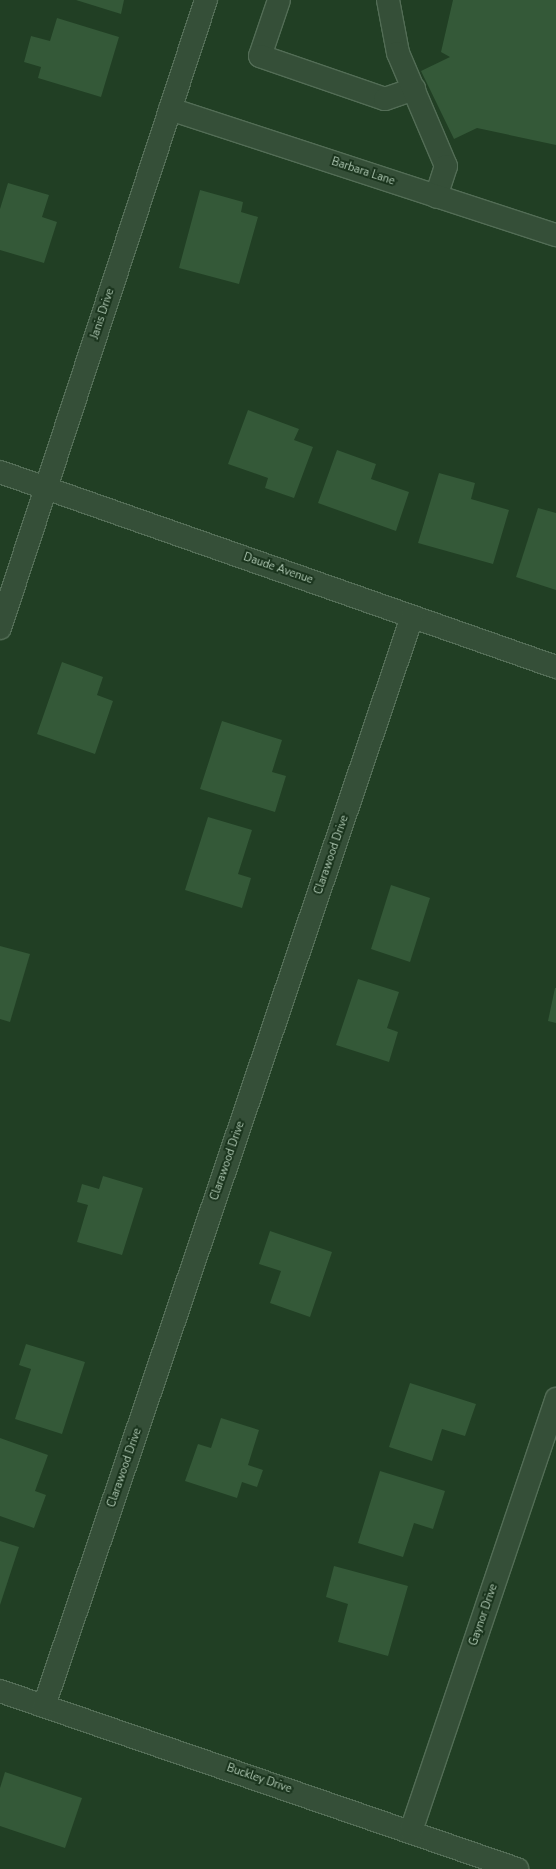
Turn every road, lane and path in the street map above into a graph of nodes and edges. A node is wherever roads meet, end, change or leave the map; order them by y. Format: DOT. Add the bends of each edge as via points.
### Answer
graph roads {
  1 [pos="206,0"];
  2 [pos="279,0"];
  3 [pos="383,2"];
  4 [pos="414,89"];
  5 [pos="170,109"];
  6 [pos="436,196"];
  7 [pos="556,236"];
  8 [pos="0,472"];
  9 [pos="46,488"];
  10 [pos="412,617"];
  11 [pos="0,628"];
  12 [pos="556,667"];
  13 [pos="556,1399"];
  14 [pos="0,1691"];
  15 [pos="44,1706"];
  16 [pos="411,1831"];
  17 [pos="518,1869"];
  1 -- 5 [label="street, Janis Drive"];
  2 -- 4 [label="street" via="260,56 385,99"];
  3 -- 4 [label="street" via="398,53"];
  4 -- 6 [label="street" via="446,166"];
  5 -- 6 [label="street, Barbara Lane"];
  5 -- 9 [label="street, Janis Drive"];
  6 -- 7 [label="street, Barbara Lane"];
  8 -- 9 [label="street, Daude Avenue"];
  9 -- 10 [label="street, Daude Avenue"];
  9 -- 11 [label="street, Janis Drive"];
  10 -- 12 [label="street, Daude Avenue"];
  10 -- 15 [label="street, Clarawood Drive"];
  13 -- 16 [label="street, Gaynor Drive"];
  14 -- 15 [label="street, Buckley Drive"];
  15 -- 16 [label="street, Buckley Drive"];
  16 -- 17 [label="street, Buckley Drive"];
}
